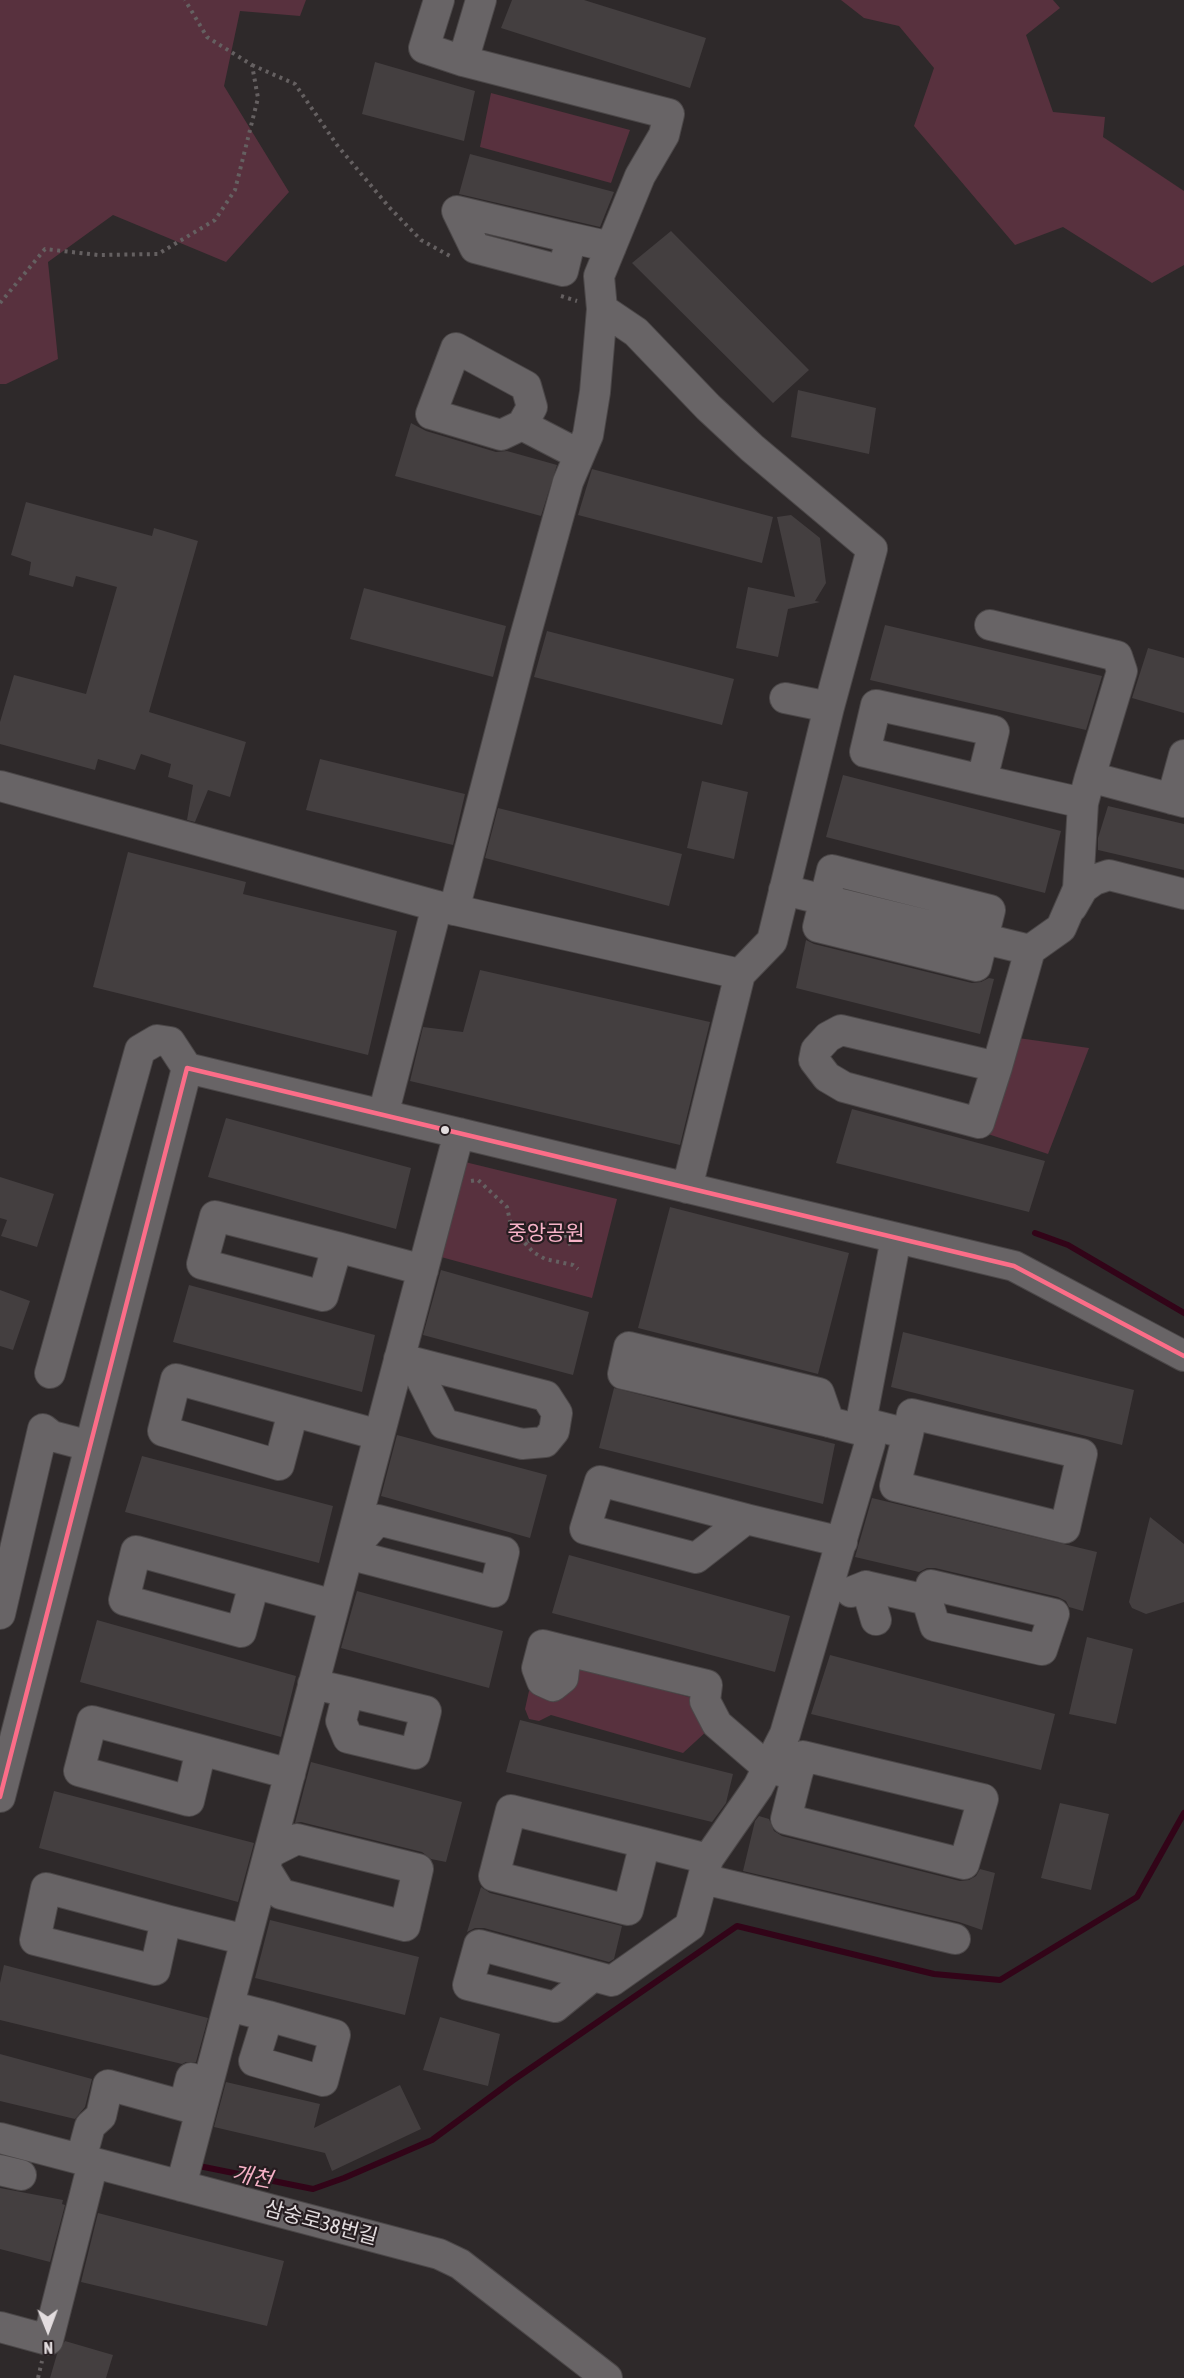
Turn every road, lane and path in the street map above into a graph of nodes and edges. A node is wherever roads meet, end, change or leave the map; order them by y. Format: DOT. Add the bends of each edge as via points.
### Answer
graph roads {
  1 [pos="185,0"];
  2 [pos="438,0"];
  3 [pos="481,0"];
  4 [pos="463,61"];
  5 [pos="252,65"];
  6 [pos="571,237"];
  7 [pos="611,247"];
  8 [pos="460,261"];
  9 [pos="558,295"];
  10 [pos="0,303"];
  11 [pos="602,309"];
  12 [pos="522,425"];
  13 [pos="578,454"];
  14 [pos="990,625"];
  15 [pos="785,698"];
  16 [pos="829,707"];
  17 [pos="1184,755"];
  18 [pos="982,780"];
  19 [pos="0,786"];
  20 [pos="1087,790"];
  21 [pos="1178,801"];
  22 [pos="784,890"];
  23 [pos="1184,894"];
  24 [pos="445,908"];
  25 [pos="1070,911"];
  26 [pos="1030,950"];
  27 [pos="740,974"];
  28 [pos="997,1067"];
  29 [pos="187,1068"];
  30 [pos="383,1115"];
  31 [pos="459,1133"];
  32 [pos="467,1182"];
  33 [pos="687,1188"];
  34 [pos="896,1238"];
  35 [pos="524,1242"];
  36 [pos="568,1244"];
  37 [pos="337,1247"];
  38 [pos="578,1269"];
  39 [pos="423,1270"];
  40 [pos="1184,1356"];
  41 [pos="50,1373"];
  42 [pos="293,1412"];
  43 [pos="829,1422"];
  44 [pos="863,1426"];
  45 [pos="908,1434"];
  46 [pos="379,1435"];
  47 [pos="90,1446"];
  48 [pos="746,1519"];
  49 [pos="842,1542"];
  50 [pos="254,1584"];
  51 [pos="866,1586"];
  52 [pos="927,1600"];
  53 [pos="823,1604"];
  54 [pos="334,1605"];
  55 [pos="0,1614"];
  56 [pos="876,1620"];
  57 [pos="559,1649"];
  58 [pos="314,1684"];
  59 [pos="348,1692"];
  60 [pos="201,1750"];
  61 [pos="768,1768"];
  62 [pos="290,1774"];
  63 [pos="797,1775"];
  64 [pos="0,1797"];
  65 [pos="645,1843"];
  66 [pos="706,1869"];
  67 [pos="166,1920"];
  68 [pos="955,1939"];
  69 [pos="246,1940"];
  70 [pos="593,1976"];
  71 [pos="229,2006"];
  72 [pos="268,2016"];
  73 [pos="203,2105"];
  74 [pos="0,2138"];
  75 [pos="87,2161"];
  76 [pos="181,2186"];
  77 [pos="0,2328"];
  78 [pos="607,2378"];
  1 -- 5 [label="path" via="207,37"];
  2 -- 4 [label="street" via="424,48"];
  3 -- 4 [label="street"];
  4 -- 7 [label="street" via="669,114 664,135 640,176"];
  5 -- 8 [label="path" via="295,84 337,145 389,207 421,240"];
  5 -- 10 [label="path" via="258,98 235,190 215,220 158,254 98,255 45,249"];
  6 -- 7 [label="street"];
  7 -- 11 [label="street" via="599,276"];
  9 -- 11 [label="path"];
  11 -- 13 [label="street" via="588,435"];
  11 -- 16 [label="street" via="636,332 745,442 872,549"];
  12 -- 13 [label="street"];
  13 -- 24 [label="street"];
  14 -- 20 [label="street" via="1117,656 1122,671"];
  15 -- 16 [label="street"];
  16 -- 22 [label="street"];
  17 -- 21 [label="street"];
  18 -- 20 [label="street"];
  19 -- 24 [label="street"];
  20 -- 21 [label="street"];
  20 -- 25 [label="street" via="1078,889"];
  22 -- 26 [label="street"];
  22 -- 27 [label="street" via="772,941"];
  23 -- 25 [label="street" via="1109,875 1083,888"];
  24 -- 27 [label="street"];
  24 -- 30 [label="street"];
  25 -- 26 [label="street" via="1061,928"];
  26 -- 28 [label="street"];
  27 -- 33 [label="street"];
  28 -- 28 [label="street" via="979,1123 844,1087 827,1077 814,1060 816,1050 841,1030"];
  29 -- 30 [label="street"];
  29 -- 41 [label="street" via="170,1042 157,1040 140,1050"];
  29 -- 47 [label="street"];
  30 -- 31 [label="street"];
  31 -- 33 [label="street"];
  31 -- 39 [label="street"];
  32 -- 35 [label="path" via="478,1180 507,1207 511,1226"];
  33 -- 34 [label="street"];
  34 -- 40 [label="street" via="1014,1266"];
  34 -- 44 [label="street"];
  35 -- 36 [label="path" via="569,1236 578,1241"];
  35 -- 38 [label="path" via="539,1256"];
  37 -- 39 [label="street"];
  39 -- 46 [label="street" via="406,1360"];
  42 -- 46 [label="street"];
  43 -- 43 [label="street" via="623,1374 629,1347 819,1393"];
  43 -- 44 [label="street"];
  44 -- 45 [label="street"];
  44 -- 49 [label="street" via="870,1443"];
  45 -- 45 [label="street" via="895,1486 1065,1528 1082,1454 912,1414"];
  46 -- 54 [label="street"];
  47 -- 55 [label="street" via="51,1436 43,1429"];
  47 -- 64 [label="street"];
  48 -- 48 [label="street" via="696,1558 585,1529 600,1481"];
  48 -- 49 [label="street"];
  49 -- 53 [label="street"];
  50 -- 54 [label="street"];
  51 -- 52 [label="street"];
  51 -- 53 [label="street"];
  51 -- 56 [label="street"];
  53 -- 61 [label="street" via="785,1734"];
  54 -- 58 [label="street"];
  57 -- 61 [label="street" via="706,1685 705,1701 717,1724"];
  58 -- 59 [label="street"];
  58 -- 62 [label="street"];
  60 -- 62 [label="street"];
  61 -- 63 [label="street"];
  61 -- 66 [label="street"];
  62 -- 69 [label="street"];
  63 -- 63 [label="street" via="786,1819 964,1864 982,1799 803,1756"];
  65 -- 65 [label="street" via="628,1910 495,1876 511,1810"];
  65 -- 66 [label="street"];
  66 -- 68 [label="street"];
  66 -- 70 [label="street" via="690,1926 612,1981"];
  67 -- 69 [label="street"];
  69 -- 71 [label="street"];
  71 -- 72 [label="street"];
  71 -- 73 [label="street"];
  73 -- 75 [label="street" via="191,2078 184,2106 108,2085 101,2116 90,2126"];
  73 -- 76 [label="street"];
  74 -- 75 [label="street, 삼숭로38번길"];
  75 -- 76 [label="street, 삼숭로38번길"];
  75 -- 77 [label="street" via="48,2340"];
  76 -- 78 [label="street, 삼숭로38번길" via="439,2254 460,2264"];
}
